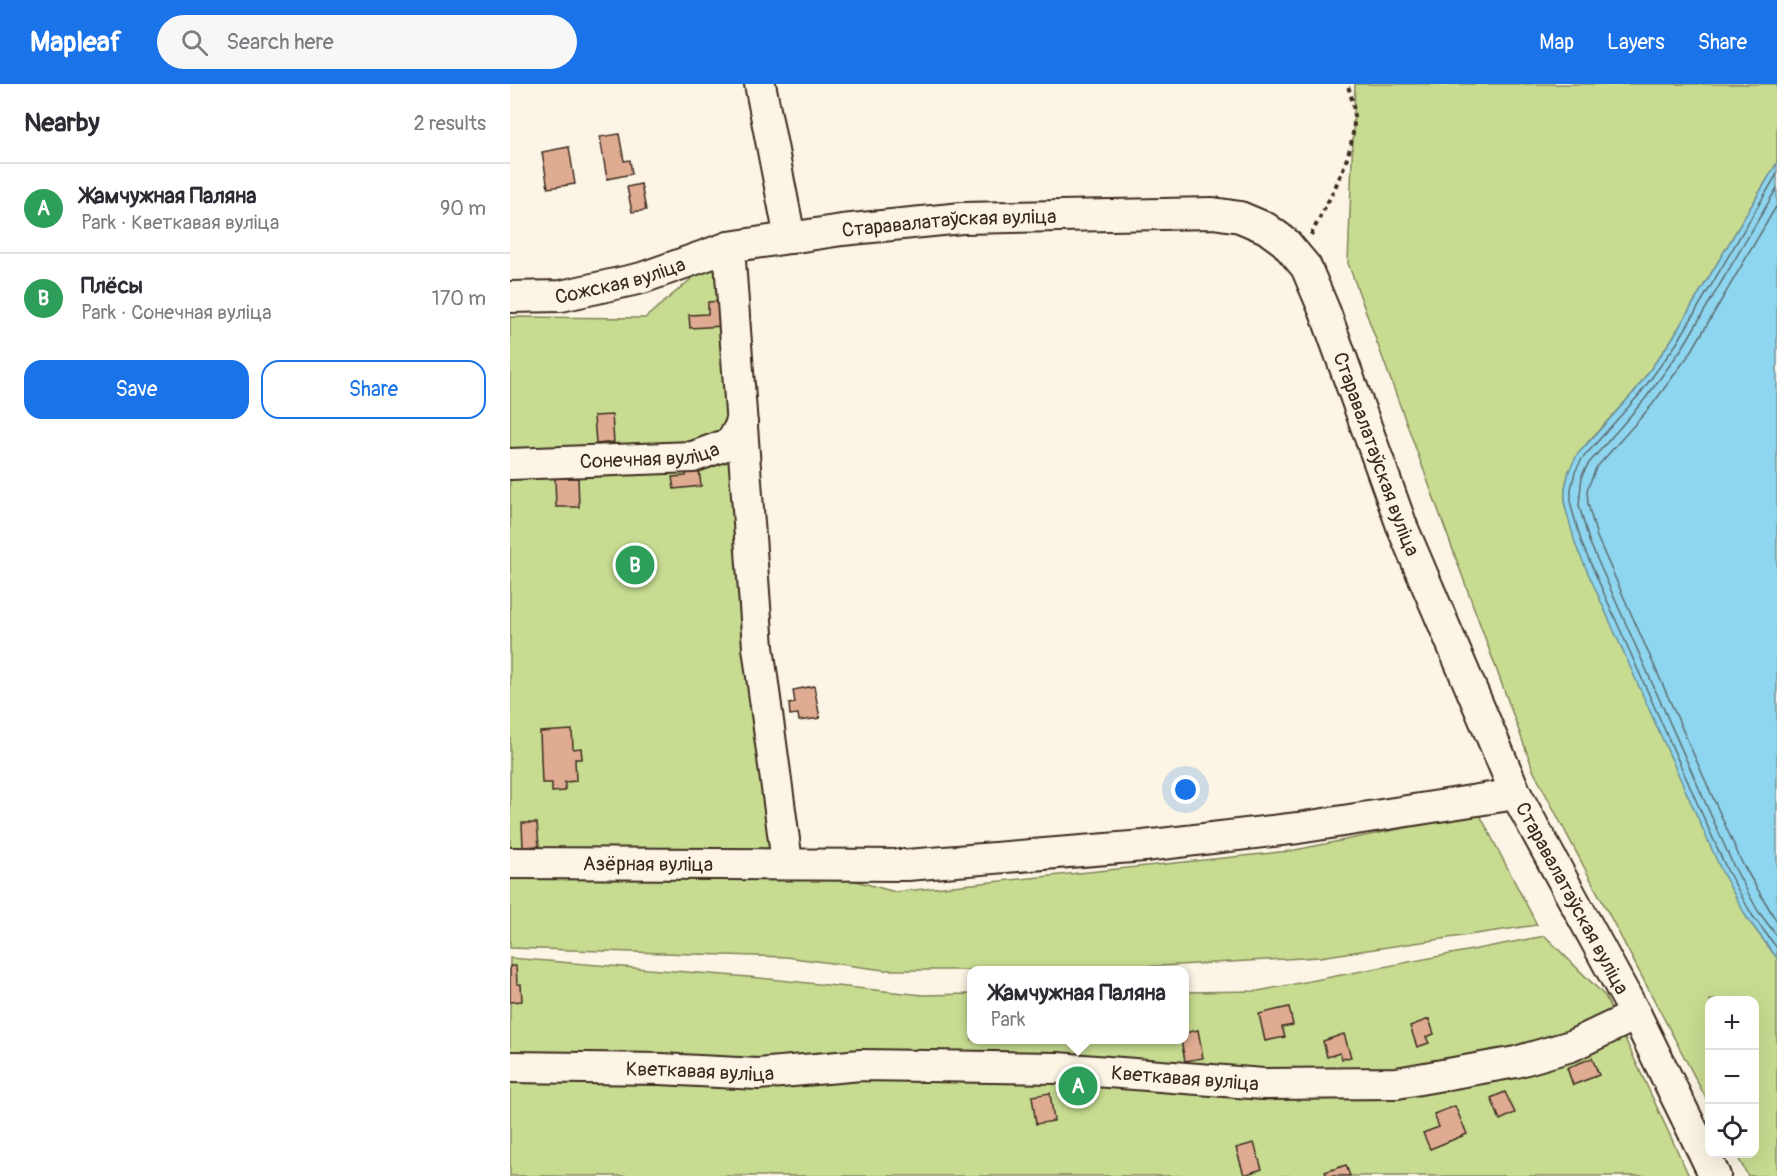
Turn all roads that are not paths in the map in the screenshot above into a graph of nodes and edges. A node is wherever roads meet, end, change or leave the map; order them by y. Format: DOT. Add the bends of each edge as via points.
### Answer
graph roads {
  1 [pos="760,84"];
  2 [pos="790,238"];
  3 [pos="729,248"];
  4 [pos="510,297"];
  5 [pos="742,423"];
  6 [pos="510,464"];
  7 [pos="1516,794"];
  8 [pos="788,862"];
  9 [pos="510,863"];
  10 [pos="1636,1015"];
  11 [pos="510,1067"];
  12 [pos="1715,1176"];
  1 -- 2 [label="street"];
  2 -- 3 [label="street, Старавалатаўская вуліца"];
  2 -- 7 [label="street, Старавалатаўская вуліца" via="962,218 1213,213 1240,217 1266,228 1299,258 1325,312 1403,529"];
  3 -- 4 [label="street, Сожская вуліца" via="607,286 561,296"];
  3 -- 5 [label="street, Сонечная вуліца"];
  5 -- 6 [label="street, Сонечная вуліца" via="731,443 693,457"];
  5 -- 8 [label="street" via="758,647"];
  7 -- 8 [label="street, Азёрная вуліца" via="1298,828 1144,846 908,865"];
  7 -- 10 [label="street, Старавалатаўская вуліца"];
  8 -- 9 [label="street, Азёрная вуліца"];
  10 -- 11 [label="street, Кветкавая вуліца" via="1571,1046 1527,1059 1397,1083 1263,1084 1057,1068 861,1065 758,1074"];
  10 -- 12 [label="street, Старавалатаўская вуліца"];
}
